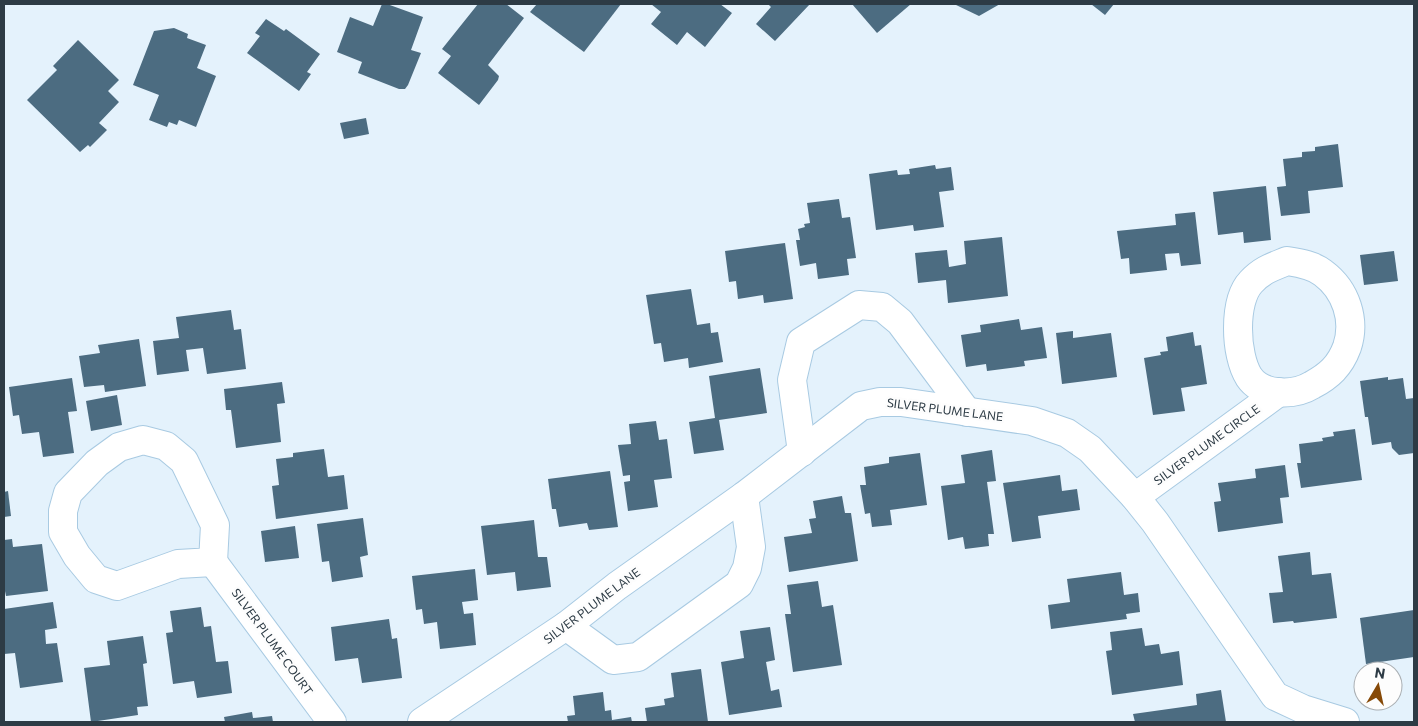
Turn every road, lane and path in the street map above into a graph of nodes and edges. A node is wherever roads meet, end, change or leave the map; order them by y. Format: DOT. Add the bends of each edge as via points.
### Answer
graph roads {
  1 [pos="1280,392"];
  2 [pos="967,412"];
  3 [pos="802,452"];
  4 [pos="744,496"];
  5 [pos="1135,497"];
  6 [pos="213,562"];
  7 [pos="566,626"];
  8 [pos="332,722"];
  9 [pos="422,722"];
  10 [pos="1345,722"];
  1 -- 1 [label="street, SILVER PLUME CIRCLE" via="1306,389 1337,368 1348,344 1349,330 1350,311 1336,285 1322,272 1305,264 1287,261 1265,269 1250,283 1238,319 1242,359 1249,377 1260,387"];
  1 -- 5 [label="street, SILVER PLUME CIRCLE"];
  2 -- 3 [label="street, SILVER PLUME LANE" via="901,402 861,406"];
  2 -- 3 [label="street" via="900,322 882,307 860,305 801,342 792,380"];
  2 -- 5 [label="street, SILVER PLUME LANE" via="1032,421 1067,432 1090,449"];
  3 -- 4 [label="street, SILVER PLUME LANE"];
  4 -- 7 [label="street, SILVER PLUME LANE"];
  4 -- 7 [label="street" via="751,547 740,584 638,657 613,660"];
  5 -- 10 [label="street, SILVER PLUME LANE" via="1275,696"];
  6 -- 6 [label="street" via="178,564 116,586 96,579 77,556 64,532 63,511 68,493 119,446 143,440 166,446 184,461 215,525"];
  6 -- 8 [label="street, SILVER PLUME COURT"];
  7 -- 9 [label="street, SILVER PLUME LANE"];
}
